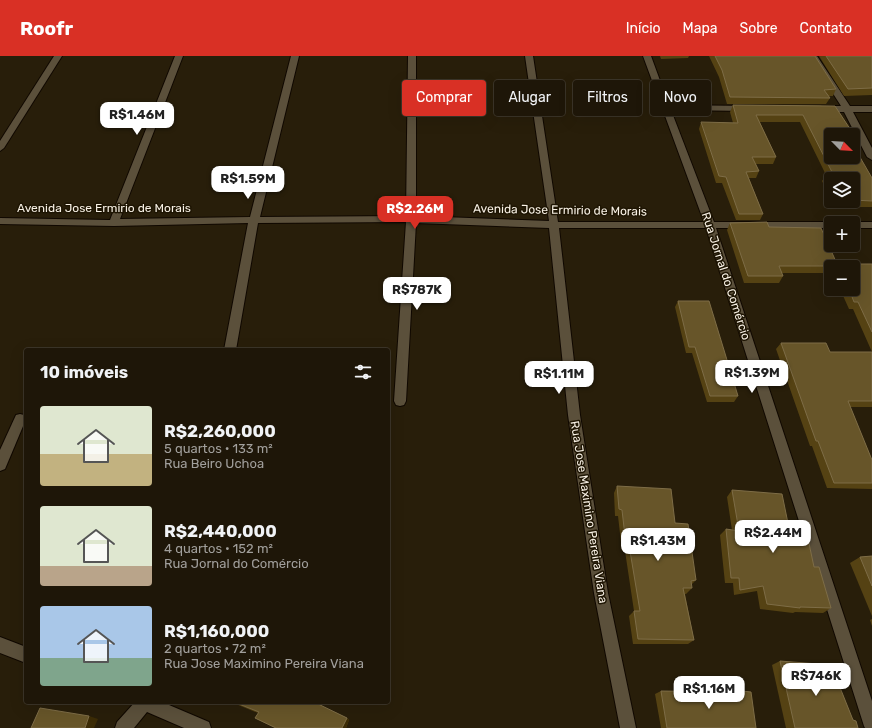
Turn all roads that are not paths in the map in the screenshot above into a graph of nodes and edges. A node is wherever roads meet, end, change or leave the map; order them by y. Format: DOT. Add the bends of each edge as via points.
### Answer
graph roads {
  1 [pos="58,56"];
  2 [pos="179,56"];
  3 [pos="295,56"];
  4 [pos="412,56"];
  5 [pos="529,56"];
  6 [pos="647,56"];
  7 [pos="813,56"];
  8 [pos="655,80"];
  9 [pos="711,107"];
  10 [pos="760,108"];
  11 [pos="815,109"];
  12 [pos="846,109"];
  13 [pos="872,109"];
  14 [pos="668,116"];
  15 [pos="0,148"];
  16 [pos="872,157"];
  17 [pos="411,219"];
  18 [pos="254,220"];
  19 [pos="0,221"];
  20 [pos="114,223"];
  21 [pos="710,224"];
  22 [pos="554,225"];
  23 [pos="824,225"];
  24 [pos="860,225"];
  25 [pos="872,225"];
  26 [pos="230,348"];
  27 [pos="400,401"];
  28 [pos="20,419"];
  29 [pos="0,465"];
  30 [pos="0,645"];
  31 [pos="24,654"];
  32 [pos="142,704"];
  33 [pos="149,704"];
  34 [pos="872,726"];
  35 [pos="123,728"];
  36 [pos="203,728"];
  37 [pos="628,728"];
  1 -- 15 [label="street"];
  2 -- 20 [label="street"];
  3 -- 18 [label="street"];
  4 -- 17 [label="street"];
  5 -- 22 [label="street, Rua Jose Maximino Pereira Viana"];
  6 -- 8 [label="street, Rua Jornal do Comércio"];
  7 -- 12 [label="street"];
  9 -- 10 [label="street"];
  11 -- 12 [label="street"];
  12 -- 13 [label="street"];
  12 -- 16 [label="street"];
  14 -- 21 [label="street, Rua Jornal do Comércio"];
  17 -- 18 [label="street, Avenida Jose Ermirio de Morais"];
  17 -- 22 [label="street, Avenida Jose Ermirio de Morais"];
  17 -- 27 [label="street"];
  18 -- 20 [label="street, Avenida Jose Ermirio de Morais"];
  18 -- 26 [label="street"];
  19 -- 20 [label="street, Avenida Jose Ermirio de Morais"];
  21 -- 22 [label="street, Avenida Jose Ermirio de Morais"];
  21 -- 23 [label="street, Avenida Jose Ermirio de Morais"];
  21 -- 34 [label="street, Rua Jornal do Comércio"];
  22 -- 37 [label="street, Rua Jose Maximino Pereira Viana" via="574,415 601,593"];
  24 -- 25 [label="street"];
  28 -- 29 [label="street"];
  30 -- 31 [label="street"];
  32 -- 35 [label="street"];
  33 -- 36 [label="street"];
}
